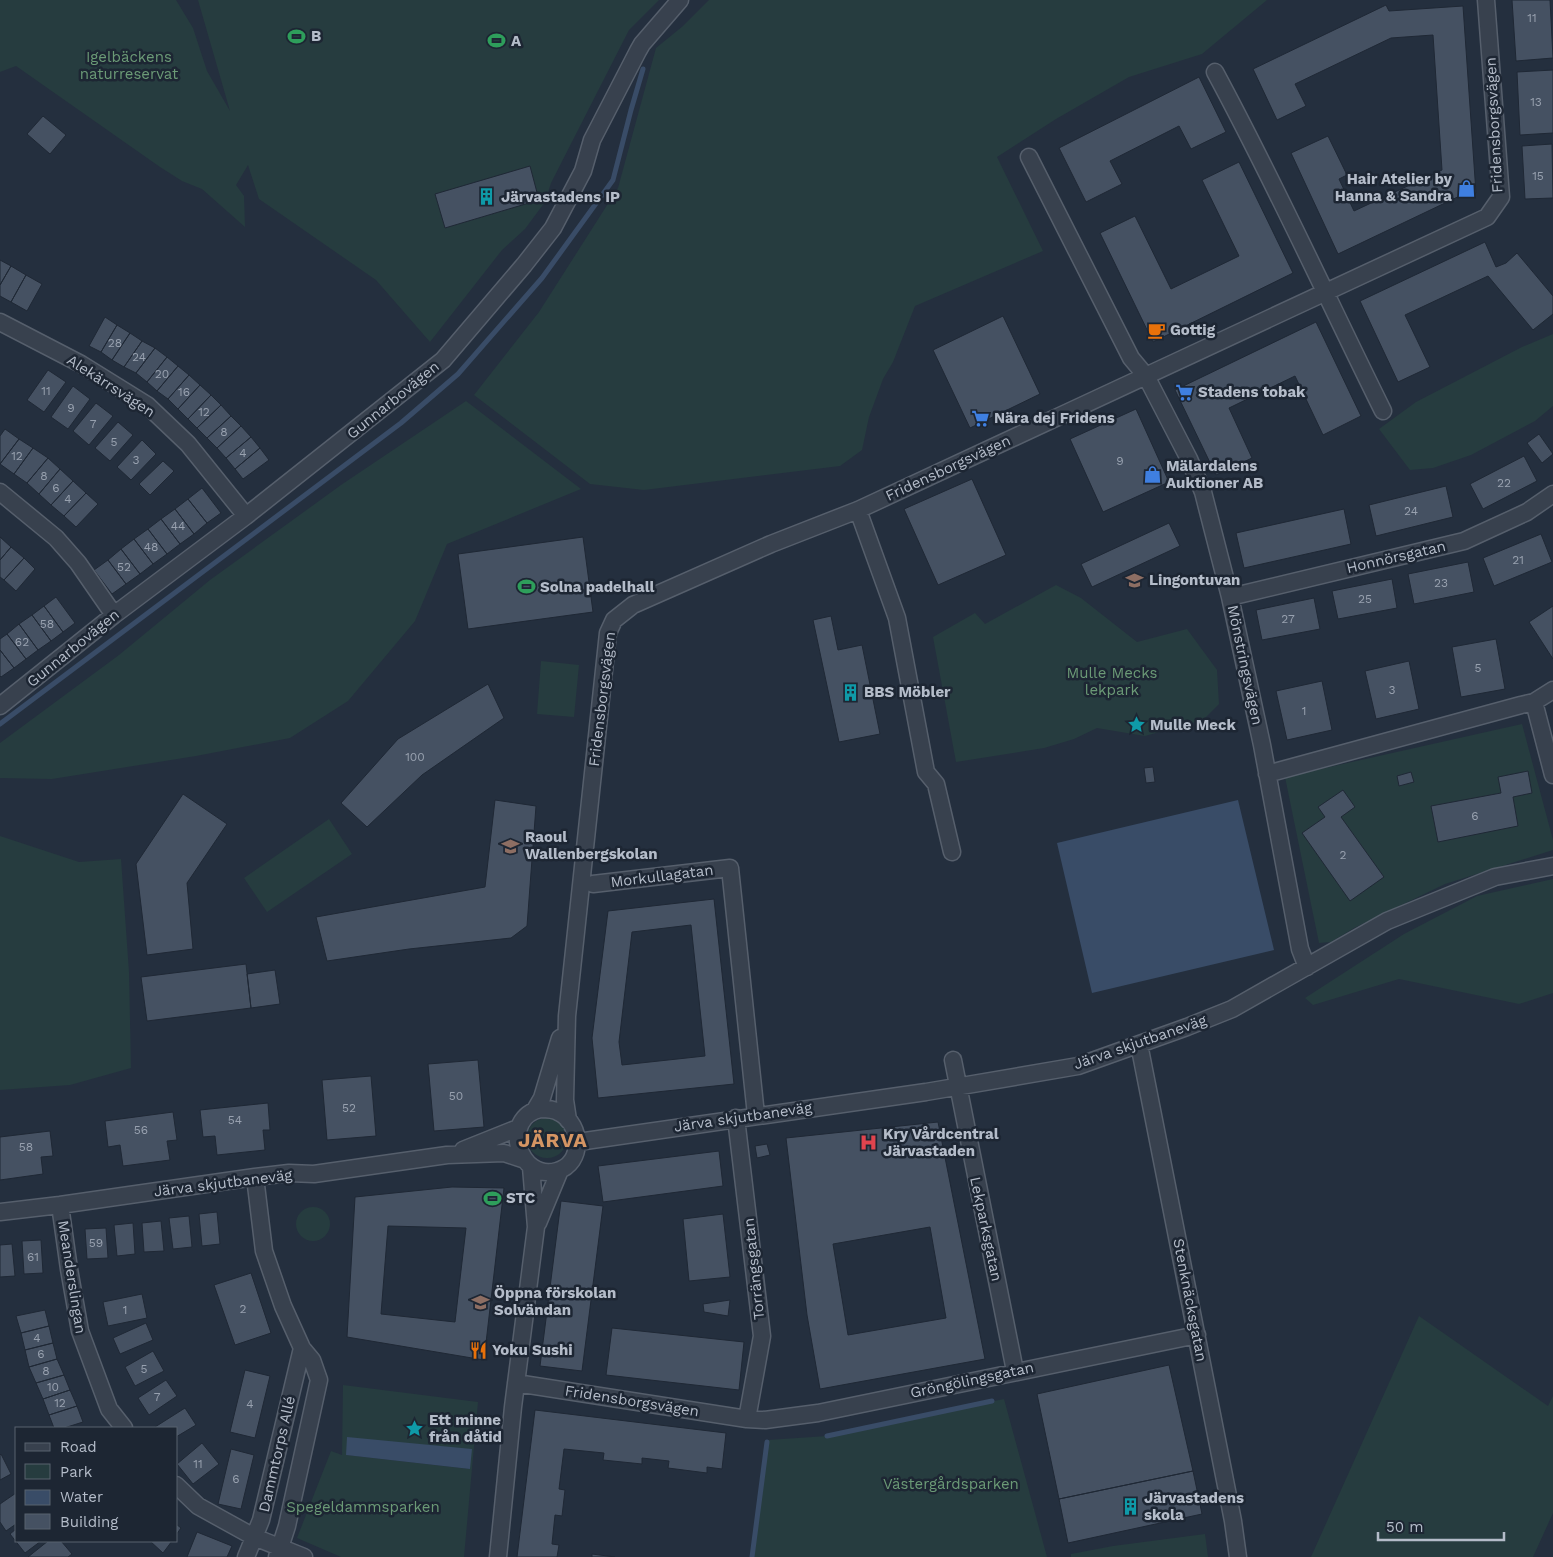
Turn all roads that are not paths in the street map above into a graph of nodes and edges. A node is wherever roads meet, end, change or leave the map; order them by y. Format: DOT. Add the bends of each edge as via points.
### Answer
graph roads {
  1 [pos="680,0"];
  2 [pos="1486,0"];
  3 [pos="1215,72"];
  4 [pos="1029,158"];
  5 [pos="1324,292"];
  6 [pos="0,322"];
  7 [pos="1146,376"];
  8 [pos="1382,411"];
  9 [pos="0,492"];
  10 [pos="1553,494"];
  11 [pos="858,510"];
  12 [pos="246,516"];
  13 [pos="1230,597"];
  14 [pos="114,615"];
  15 [pos="1553,690"];
  16 [pos="1534,702"];
  17 [pos="0,706"];
  18 [pos="1548,735"];
  19 [pos="1267,774"];
  20 [pos="1553,774"];
  21 [pos="952,852"];
  22 [pos="1553,866"];
  23 [pos="594,884"];
  24 [pos="1307,966"];
  25 [pos="567,1016"];
  26 [pos="1139,1044"];
  27 [pos="953,1060"];
  28 [pos="958,1086"];
  29 [pos="534,1110"];
  30 [pos="756,1115"];
  31 [pos="736,1118"];
  32 [pos="568,1120"];
  33 [pos="518,1128"];
  34 [pos="578,1142"];
  35 [pos="447,1155"];
  36 [pos="528,1164"];
  37 [pos="560,1170"];
  38 [pos="255,1177"];
  39 [pos="60,1206"];
  40 [pos="0,1212"];
  41 [pos="536,1227"];
  42 [pos="1197,1335"];
  43 [pos="302,1348"];
  44 [pos="1015,1371"];
  45 [pos="516,1383"];
  46 [pos="748,1419"];
  47 [pos="123,1427"];
  48 [pos="178,1487"];
  49 [pos="254,1536"];
  50 [pos="279,1553"];
  51 [pos="246,1557"];
  52 [pos="304,1557"];
  53 [pos="498,1557"];
  54 [pos="1238,1557"];
  1 -- 12 [label="street, Gunnarbovägen" via="642,44 592,140 583,171 553,228 524,265 443,360"];
  2 -- 5 [label="street, Fridensborgsvägen" via="1501,197 1487,217"];
  3 -- 5 [label="street" via="1251,139"];
  4 -- 7 [label="street" via="1131,358"];
  5 -- 7 [label="street, Fridensborgsvägen"];
  5 -- 8 [label="street"];
  6 -- 12 [label="street, Alekärrsvägen" via="81,364 147,405 188,444"];
  7 -- 11 [label="street, Fridensborgsvägen"];
  7 -- 13 [label="street, Mönstringsvägen" via="1203,492"];
  9 -- 14 [label="street" via="56,538 78,563"];
  10 -- 13 [label="street, Honnörsgatan" via="1527,512 1464,541"];
  11 -- 21 [label="street" via="897,618 926,772 936,784"];
  11 -- 25 [label="street, Fridensborgsvägen" via="771,544 633,605 614,620 608,633"];
  12 -- 14 [label="street, Gunnarbovägen"];
  13 -- 19 [label="street, Mönstringsvägen"];
  14 -- 17 [label="street, Gunnarbovägen"];
  15 -- 16 [label="street"];
  16 -- 18 [label="street"];
  16 -- 19 [label="street"];
  18 -- 20 [label="street"];
  19 -- 24 [label="street, Mönstringsvägen" via="1300,949"];
  22 -- 24 [label="street, Järva skjutbaneväg" via="1495,877 1387,921"];
  23 -- 30 [label="street, Morkullagatan" via="730,868"];
  24 -- 26 [label="street, Järva skjutbaneväg" via="1232,1008"];
  25 -- 29 [label="street, Fridensborgsvägen" via="542,1098"];
  25 -- 32 [label="street, Fridensborgsvägen" via="565,1100"];
  26 -- 28 [label="street, Järva skjutbaneväg" via="1078,1066"];
  26 -- 42 [label="street, Stenknäcksgatan"];
  27 -- 28 [label="street, Lekparksgatan"];
  28 -- 30 [label="street, Järva skjutbaneväg"];
  28 -- 44 [label="street, Lekparksgatan"];
  29 -- 32 [label="street" via="551,1109"];
  29 -- 33 [label="street"];
  30 -- 31 [label="street, Järva skjutbaneväg"];
  31 -- 34 [label="street, Järva skjutbaneväg"];
  31 -- 46 [label="street, Torrängsgatan" via="762,1336"];
  32 -- 34 [label="street"];
  33 -- 35 [label="street, Järva skjutbaneväg"];
  33 -- 36 [label="street" via="518,1146"];
  34 -- 37 [label="street" via="573,1158"];
  35 -- 36 [label="street, Järva skjutbaneväg" via="504,1153"];
  35 -- 38 [label="street, Järva skjutbaneväg" via="314,1174"];
  36 -- 37 [label="street" via="544,1172"];
  36 -- 41 [label="street"];
  37 -- 41 [label="street"];
  38 -- 39 [label="street, Järva skjutbaneväg"];
  38 -- 43 [label="street, Dammtorps Allé" via="264,1251"];
  39 -- 40 [label="street, Järva skjutbaneväg"];
  39 -- 47 [label="street, Meanderslingan" via="80,1330 109,1409"];
  41 -- 45 [label="street"];
  42 -- 44 [label="street, Gröngölingsgatan"];
  42 -- 54 [label="street, Stenknäcksgatan"];
  43 -- 49 [label="street, Dammtorps Allé" via="261,1520"];
  43 -- 50 [label="street, Dammtorps Allé" via="312,1360 319,1380"];
  44 -- 46 [label="street, Gröngölingsgatan" via="818,1413"];
  45 -- 46 [label="street, Fridensborgsvägen"];
  45 -- 53 [label="street"];
  48 -- 49 [label="street" via="198,1506"];
  49 -- 50 [label="street"];
  49 -- 51 [label="street, Dammtorps Allé"];
  50 -- 52 [label="street"];
}
